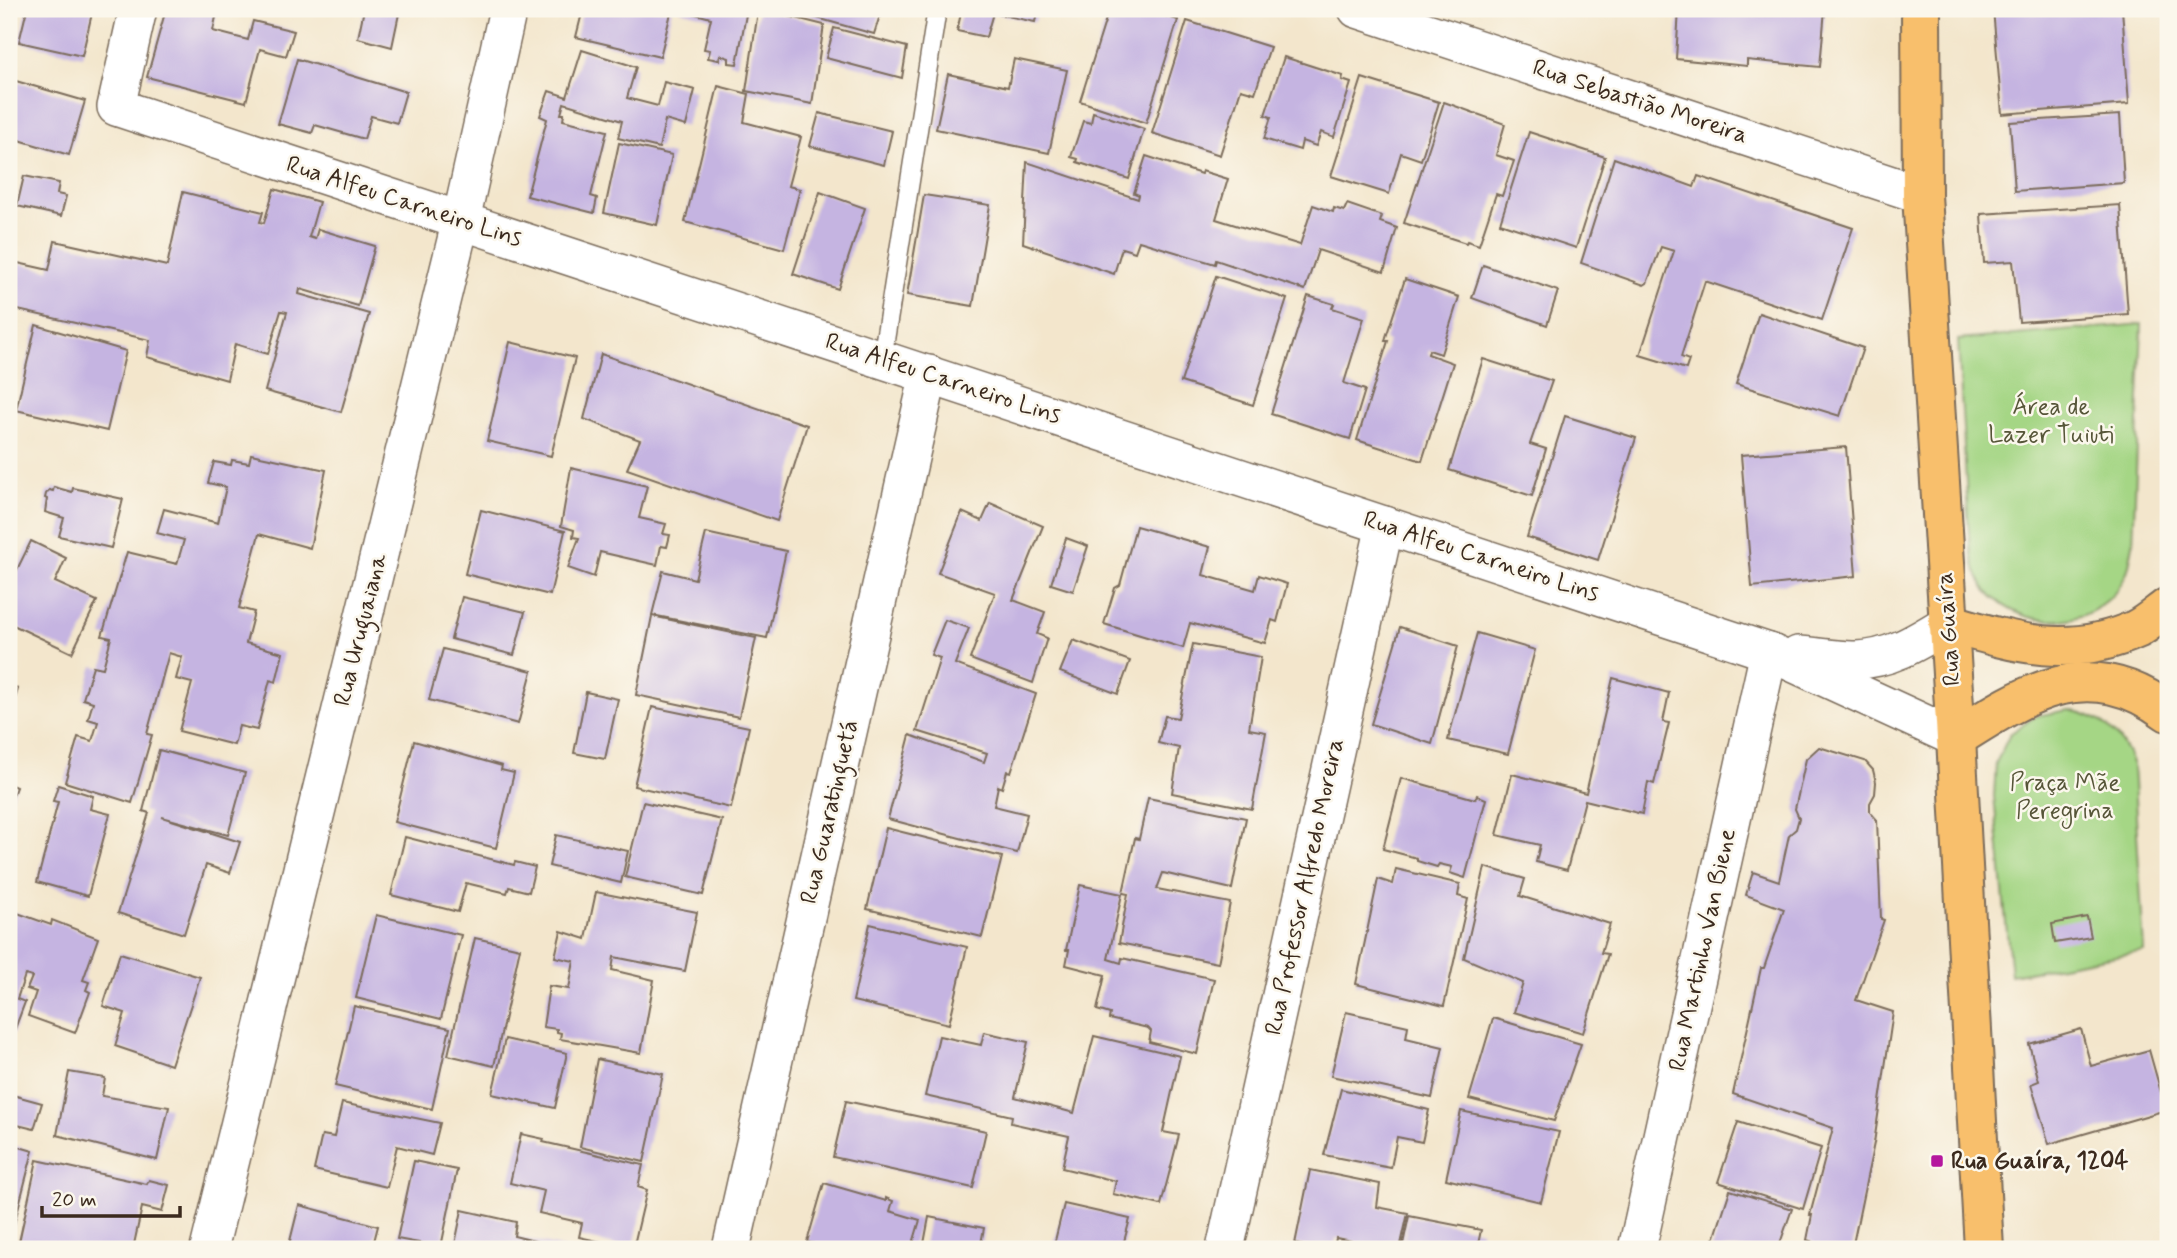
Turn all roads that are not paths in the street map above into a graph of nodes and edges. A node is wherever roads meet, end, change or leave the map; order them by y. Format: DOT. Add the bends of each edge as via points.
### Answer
graph roads {
  1 [pos="138,9"];
  2 [pos="508,9"];
  3 [pos="937,9"];
  4 [pos="1357,9"];
  5 [pos="1920,9"];
  6 [pos="1922,195"];
  7 [pos="461,220"];
  8 [pos="882,359"];
  9 [pos="929,374"];
  10 [pos="1384,525"];
  11 [pos="2168,607"];
  12 [pos="1948,623"];
  13 [pos="1769,652"];
  14 [pos="2168,712"];
  15 [pos="1956,738"];
  16 [pos="209,1249"];
  17 [pos="732,1249"];
  18 [pos="1224,1249"];
  19 [pos="1637,1249"];
  20 [pos="1984,1249"];
  1 -- 7 [label="street, Rua Alfeu Carneiro Lins" via="116,107"];
  2 -- 7 [label="street, Rua Uruguaiana"];
  3 -- 8 [label="lane"];
  4 -- 6 [label="street, Rua Sebastião Moreira"];
  5 -- 6 [label="main road, Rua Guaíra"];
  6 -- 12 [label="main road, Rua Guaíra"];
  7 -- 8 [label="street, Rua Alfeu Carneiro Lins"];
  7 -- 16 [label="street, Rua Uruguaiana"];
  8 -- 9 [label="street, Rua Alfeu Carneiro Lins"];
  9 -- 10 [label="street, Rua Alfeu Carneiro Lins"];
  9 -- 17 [label="street, Rua Guaratinguetá"];
  10 -- 13 [label="street, Rua Alfeu Carneiro Lins"];
  10 -- 18 [label="street, Rua Professor Alfredo Moreira"];
  11 -- 12 [label="main road" via="2139,628 2101,643 2060,648"];
  12 -- 13 [label="street, Rua Alfeu Carneiro Lins" via="1912,645 1855,660"];
  12 -- 15 [label="main road, Rua Guaíra"];
  13 -- 15 [label="street, Rua Alfeu Carneiro Lins"];
  13 -- 19 [label="street, Rua Martinho Van Biene"];
  14 -- 15 [label="main road" via="2119,685 2051,686"];
  15 -- 20 [label="main road, Rua Guaíra"];
}
